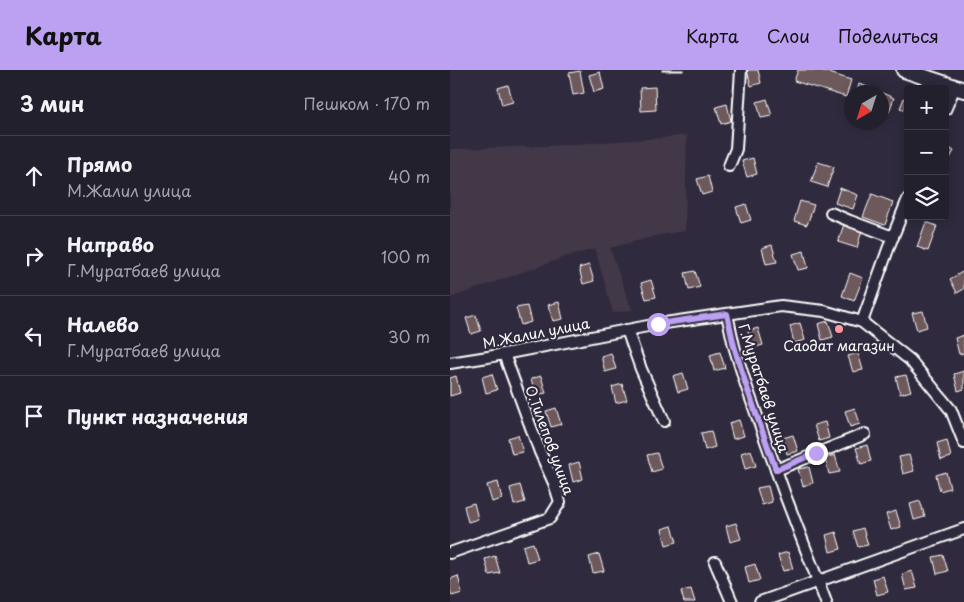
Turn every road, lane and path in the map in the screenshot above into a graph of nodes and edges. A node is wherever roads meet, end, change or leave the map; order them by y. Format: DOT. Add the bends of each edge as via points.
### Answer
graph roads {
  1 [pos="741,70"];
  2 [pos="904,70"];
  3 [pos="960,89"];
  4 [pos="949,104"];
  5 [pos="729,166"];
  6 [pos="904,209"];
  7 [pos="832,213"];
  8 [pos="893,237"];
  9 [pos="727,314"];
  10 [pos="862,322"];
  11 [pos="627,330"];
  12 [pos="504,354"];
  13 [pos="450,362"];
  14 [pos="664,421"];
  15 [pos="865,434"];
  16 [pos="964,443"];
  17 [pos="776,470"];
  18 [pos="964,529"];
  19 [pos="450,553"];
  20 [pos="715,562"];
  21 [pos="819,581"];
  22 [pos="732,602"];
  23 [pos="760,602"];
  24 [pos="826,602"];
  1 -- 5 [label="street" via="736,149"];
  2 -- 3 [label="main road"];
  3 -- 4 [label="street"];
  6 -- 8 [label="street"];
  7 -- 8 [label="street"];
  8 -- 10 [label="street"];
  9 -- 10 [label="street, М.Жалил улица" via="781,306 824,311"];
  9 -- 11 [label="street, М.Жалил улица"];
  9 -- 17 [label="street, Г.Муратбаев улица" via="746,385"];
  10 -- 16 [label="street, М.Жалил улица" via="910,360 951,410"];
  11 -- 12 [label="street, М.Жалил улица"];
  11 -- 14 [label="street"];
  12 -- 13 [label="street, М.Жалил улица"];
  12 -- 19 [label="street, О.Тилепов улица" via="560,502 550,518"];
  15 -- 17 [label="street, Г.Муратбаев улица"];
  17 -- 21 [label="street, Г.Муратбаев улица"];
  18 -- 21 [label="street"];
  20 -- 22 [label="street"];
  21 -- 23 [label="street"];
  21 -- 24 [label="street, Г.Муратбаев улица"];
}
